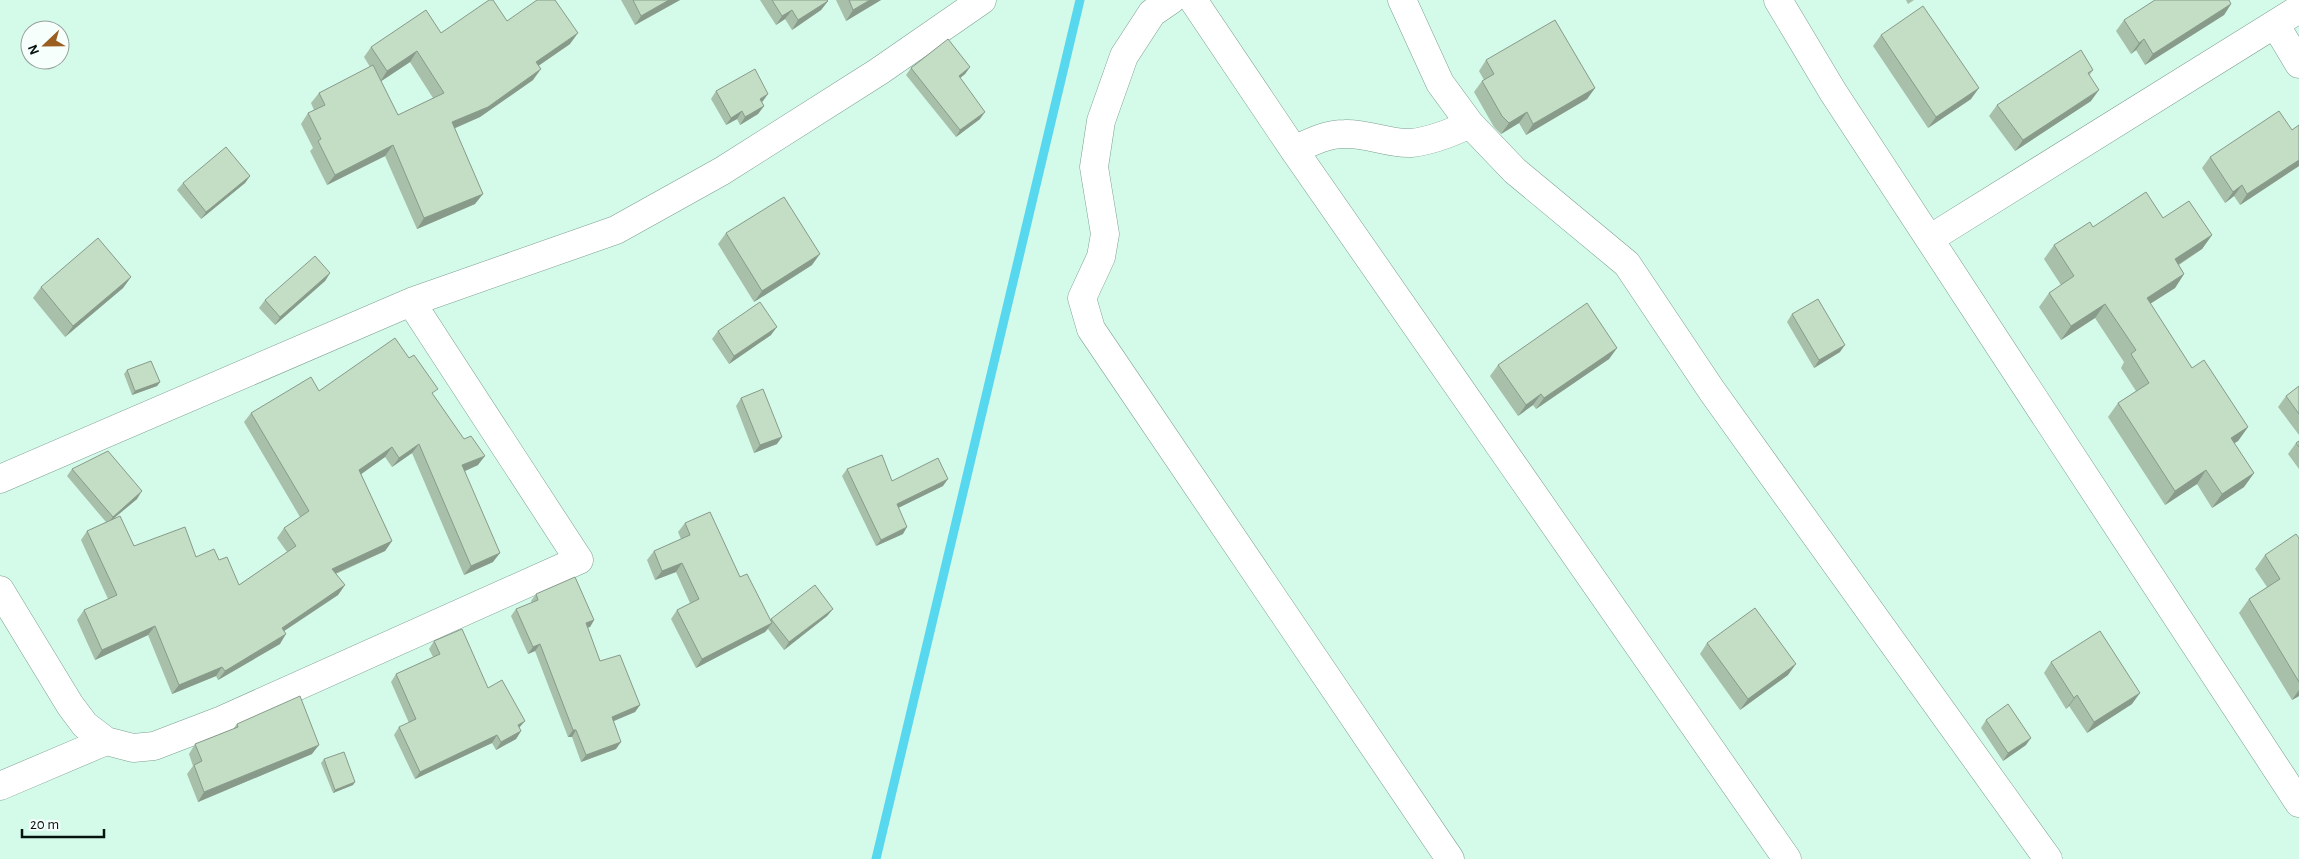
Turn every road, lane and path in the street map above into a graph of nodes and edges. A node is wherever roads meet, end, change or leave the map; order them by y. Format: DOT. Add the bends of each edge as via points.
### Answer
graph roads {
  1 [pos="982,0"];
  2 [pos="1193,0"];
  3 [pos="1402,0"];
  4 [pos="1778,0"];
  5 [pos="1159,4"];
  6 [pos="2299,9"];
  7 [pos="2275,24"];
  8 [pos="2299,64"];
  9 [pos="1470,124"];
  10 [pos="1294,150"];
  11 [pos="1930,238"];
  12 [pos="411,302"];
  13 [pos="0,479"];
  14 [pos="0,590"];
  15 [pos="106,741"];
  16 [pos="0,786"];
  17 [pos="2299,803"];
  18 [pos="1450,859"];
  19 [pos="1787,859"];
  20 [pos="2048,859"];
  1 -- 12 [label="street" via="878,72 730,166 616,230"];
  2 -- 10 [label="street"];
  3 -- 9 [label="street" via="1440,83"];
  4 -- 11 [label="street" via="1833,92"];
  5 -- 18 [label="street" via="1124,56 1101,121 1094,167 1105,234 1101,257 1082,298 1091,329"];
  6 -- 7 [label="street"];
  7 -- 8 [label="street"];
  7 -- 11 [label="street"];
  9 -- 10 [label="street" via="1447,135 1411,143 1347,133 1323,136"];
  9 -- 20 [label="street" via="1515,170 1627,264 1712,391"];
  10 -- 19 [label="street"];
  11 -- 17 [label="street"];
  12 -- 13 [label="street"];
  12 -- 15 [label="street" via="579,560 175,739 133,748"];
  14 -- 15 [label="street" via="70,705 85,725"];
  15 -- 16 [label="street"];
}
